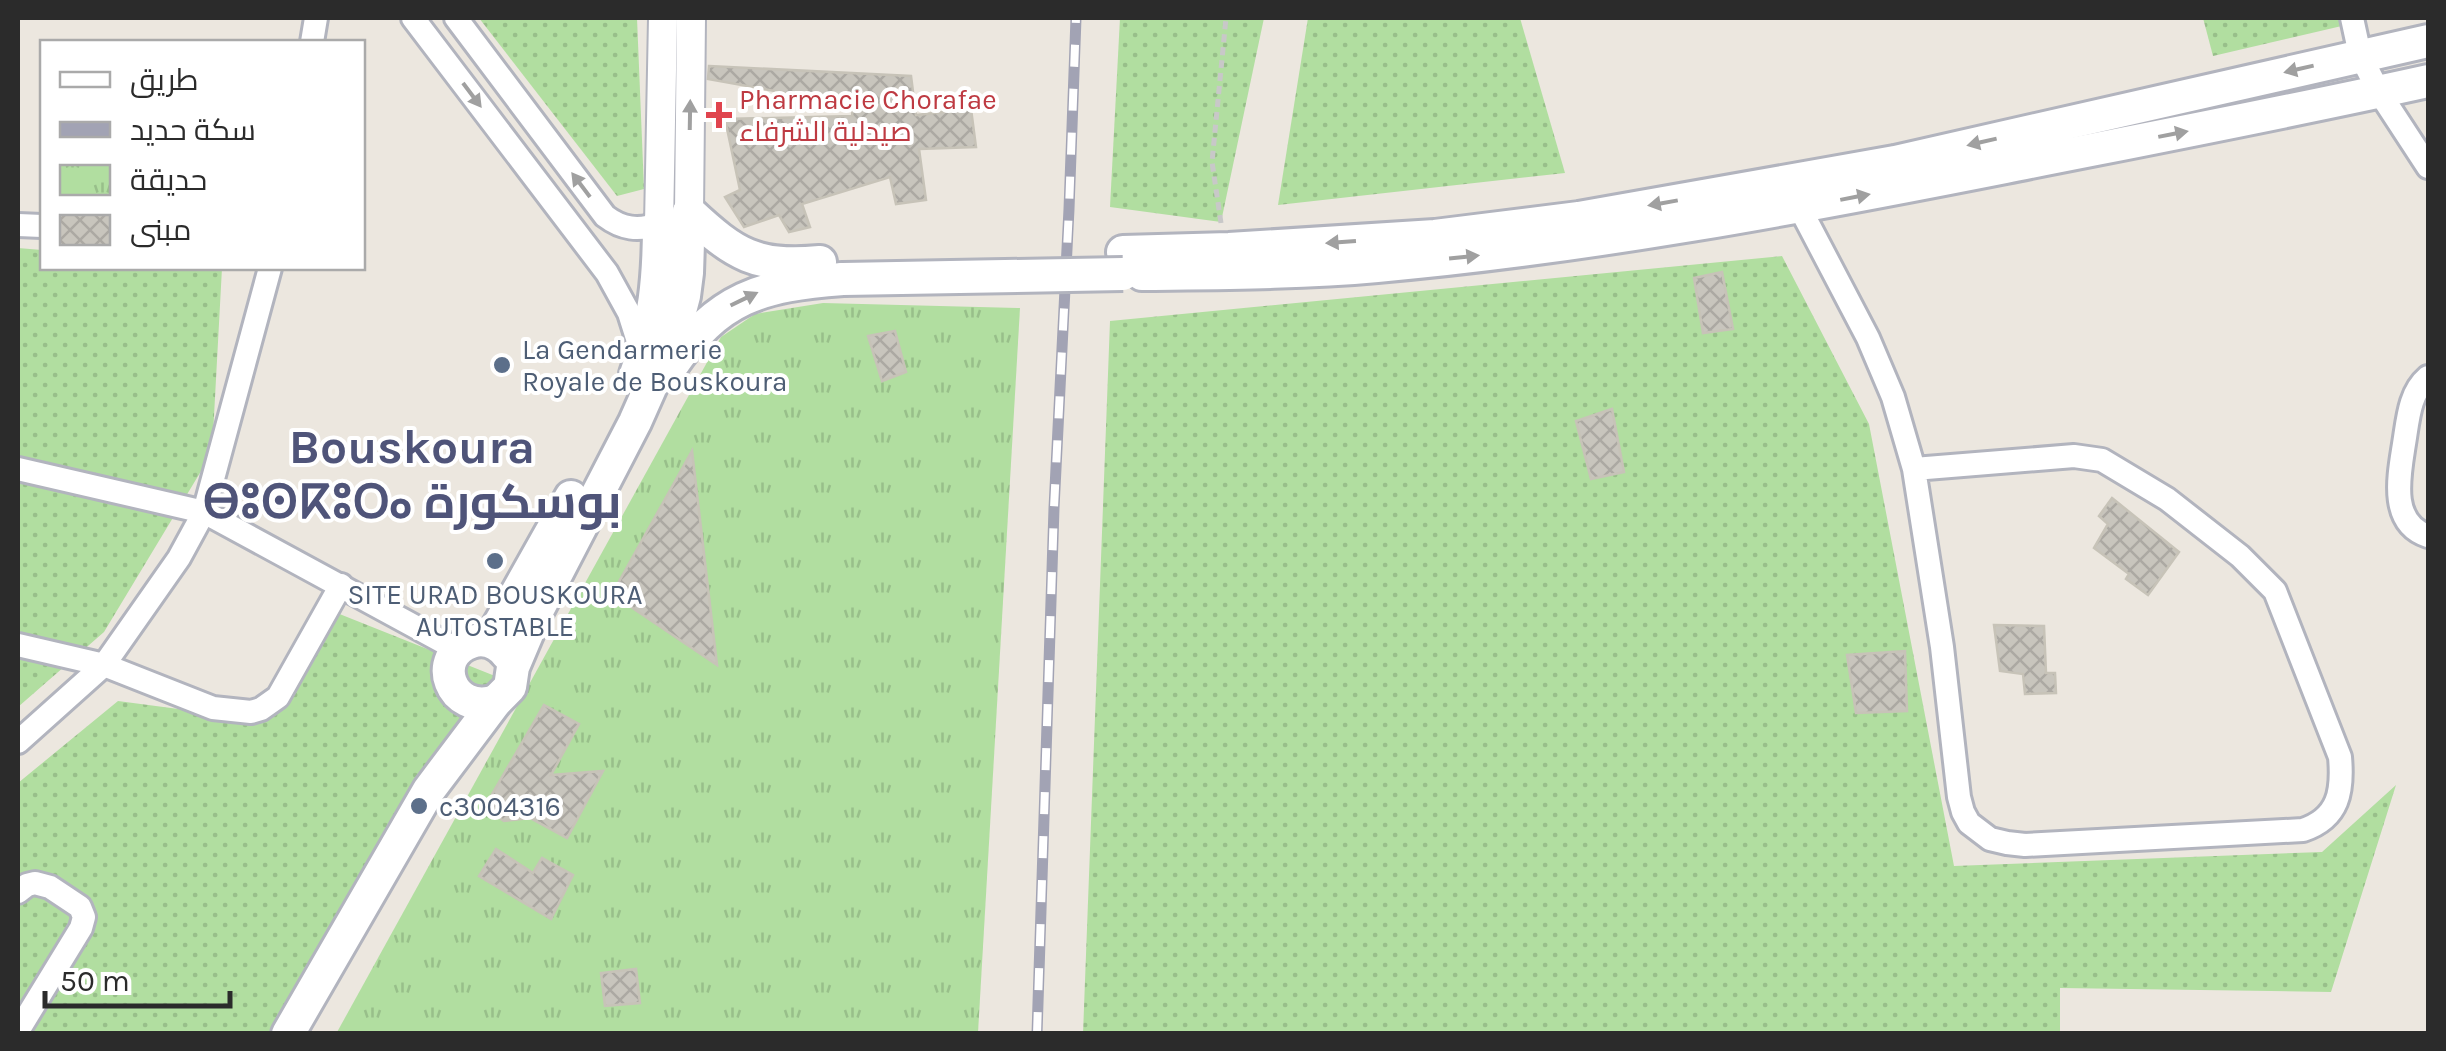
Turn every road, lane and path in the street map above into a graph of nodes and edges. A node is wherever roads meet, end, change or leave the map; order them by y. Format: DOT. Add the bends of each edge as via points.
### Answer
graph roads {
  1 [pos="412,18"];
  2 [pos="456,18"];
  3 [pos="663,18"];
  4 [pos="691,18"];
  5 [pos="1226,18"];
  6 [pos="2352,18"];
  7 [pos="2428,41"];
  8 [pos="2360,55"];
  9 [pos="2428,81"];
  10 [pos="2378,92"];
  11 [pos="2428,167"];
  12 [pos="1793,195"];
  13 [pos="674,218"];
  14 [pos="621,226"];
  15 [pos="1228,250"];
  16 [pos="595,258"];
  17 [pos="1123,263"];
  18 [pos="269,270"];
  19 [pos="844,270"];
  20 [pos="643,357"];
  21 [pos="2428,377"];
  22 [pos="635,422"];
  23 [pos="18,468"];
  24 [pos="1914,469"];
  25 [pos="204,512"];
  26 [pos="2428,536"];
  27 [pos="341,584"];
  28 [pos="490,641"];
  29 [pos="18,646"];
  30 [pos="458,650"];
  31 [pos="104,665"];
  32 [pos="513,667"];
  33 [pos="458,695"];
  34 [pos="496,701"];
  35 [pos="18,742"];
  36 [pos="430,790"];
  37 [pos="18,892"];
  38 [pos="18,1031"];
  39 [pos="288,1034"];
  1 -- 16 [label="street, one-way"];
  14 -- 2 [label="street, one-way" via="598,209"];
  3 -- 13 [label="street"];
  13 -- 4 [label="street, one-way"];
  5 -- 15 [label="path" via="1212,162"];
  6 -- 8 [label="street"];
  7 -- 8 [label="main road"];
  8 -- 10 [label="street"];
  8 -- 12 [label="main road, one-way" via="1894,162"];
  9 -- 10 [label="main road"];
  10 -- 11 [label="street"];
  12 -- 10 [label="main road, one-way"];
  12 -- 15 [label="main road, one-way" via="1488,231"];
  17 -- 12 [label="main road, one-way" via="1269,272 1488,255 1645,233"];
  12 -- 24 [label="street" via="1868,338"];
  13 -- 14 [label="street" via="646,228"];
  13 -- 19 [label="main road" via="765,262"];
  13 -- 20 [label="main road"];
  13 -- 22 [label="main road" via="687,274 661,366"];
  14 -- 16 [label="street"];
  15 -- 17 [label="main road"];
  16 -- 20 [label="street" via="629,313"];
  17 -- 19 [label="main road"];
  18 -- 25 [label="street"];
  22 -- 19 [label="main road, one-way" via="688,343 728,307 770,288"];
  20 -- 28 [label="main road"];
  21 -- 26 [label="street" via="2411,405 2397,488 2405,516"];
  22 -- 32 [label="main road"];
  23 -- 25 [label="street"];
  24 -- 24 [label="street" via="1958,797 1976,830 2026,845 2302,830 2335,806 2340,757 2275,592 2240,556 2167,498 2102,460 2074,456"];
  25 -- 27 [label="street"];
  25 -- 31 [label="street"];
  27 -- 30 [label="street"];
  27 -- 31 [label="street" via="278,696 261,709 213,708"];
  28 -- 30 [label="main road"];
  28 -- 32 [label="main road"];
  29 -- 31 [label="street"];
  30 -- 33 [label="main road" via="449,672"];
  31 -- 35 [label="street"];
  32 -- 34 [label="main road" via="510,687"];
  33 -- 34 [label="main road" via="476,704"];
  33 -- 36 [label="main road"];
  34 -- 36 [label="main road"];
  36 -- 39 [label="main road"];
  37 -- 38 [label="street" via="43,884 80,906 84,917"];
}
